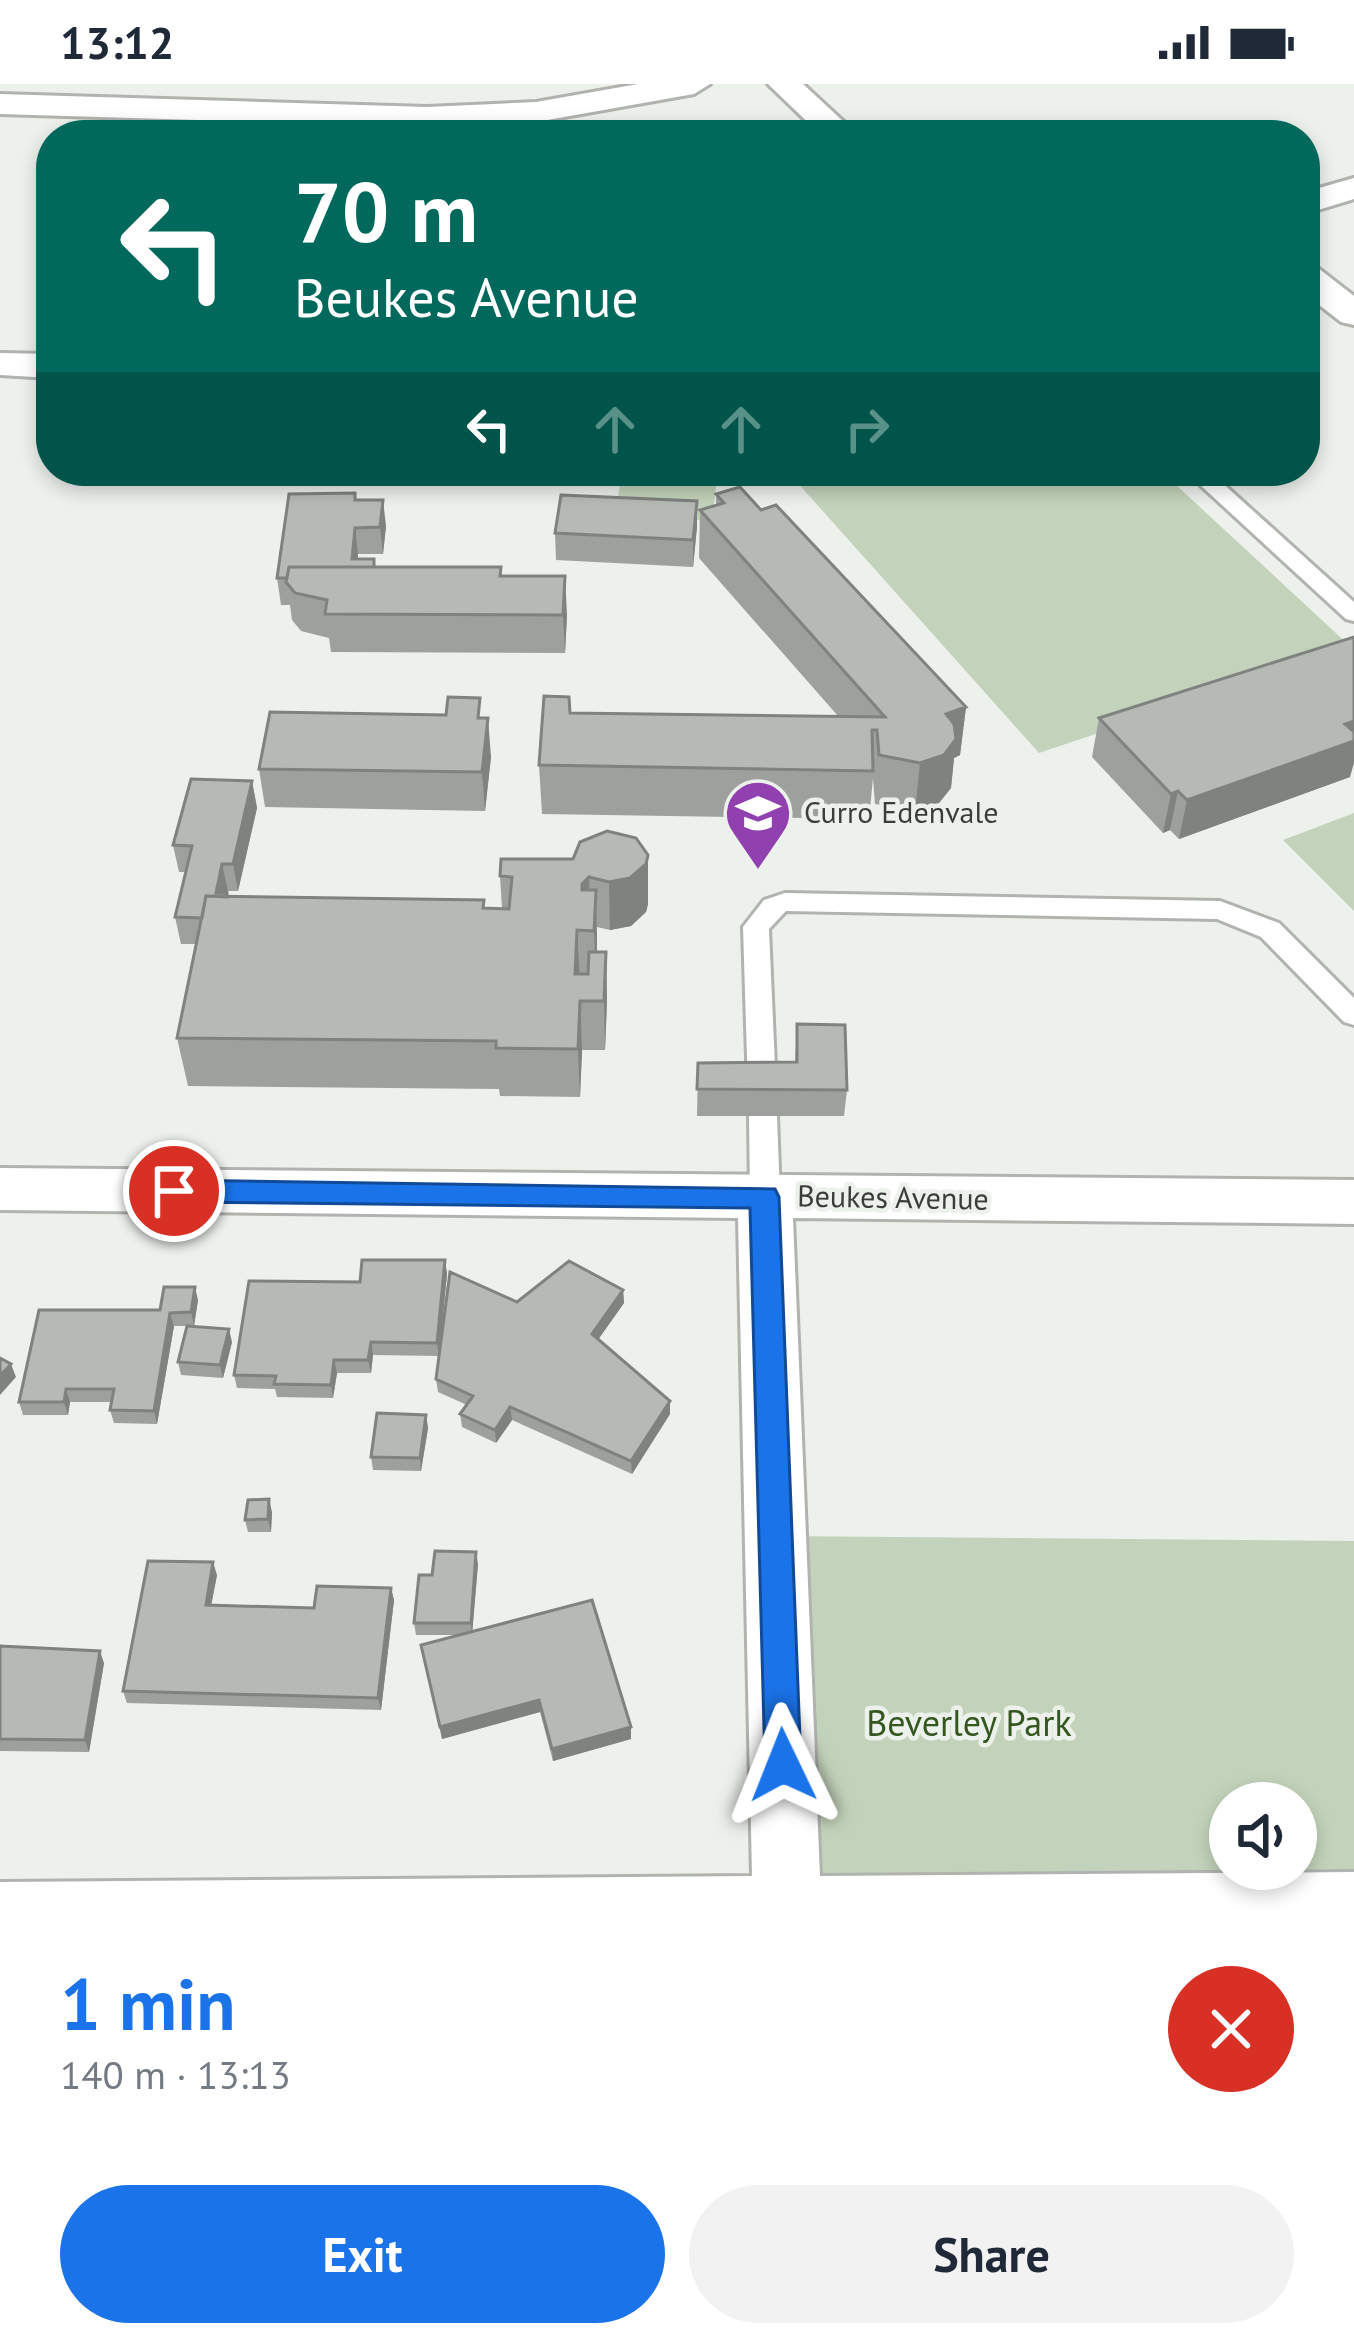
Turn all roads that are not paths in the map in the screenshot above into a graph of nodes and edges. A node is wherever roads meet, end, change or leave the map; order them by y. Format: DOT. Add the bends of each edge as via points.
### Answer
graph roads {
  1 [pos="694,84"];
  2 [pos="784,84"];
  3 [pos="0,104"];
  4 [pos="825,120"];
  5 [pos="1354,188"];
  6 [pos="1320,198"];
  7 [pos="1320,288"];
  8 [pos="1354,314"];
  9 [pos="0,364"];
  10 [pos="36,365"];
  11 [pos="1213,486"];
  12 [pos="1354,614"];
  13 [pos="1354,1015"];
  14 [pos="0,1190"];
  15 [pos="765,1197"];
  16 [pos="1354,1202"];
  17 [pos="1354,1906"];
  18 [pos="788,1907"];
  19 [pos="0,1916"];
  1 -- 3 [label="street" via="536,112 427,117"];
  2 -- 4 [label="street"];
  5 -- 6 [label="street"];
  7 -- 8 [label="street"];
  9 -- 10 [label="street"];
  11 -- 12 [label="lane"];
  13 -- 15 [label="lane" via="1270,929 1220,910 772,906 756,927"];
  14 -- 15 [label="street, Beukes Avenue"];
  15 -- 16 [label="street, Beukes Avenue"];
  15 -- 18 [label="street"];
  17 -- 18 [label="street"];
  18 -- 19 [label="street"];
}
